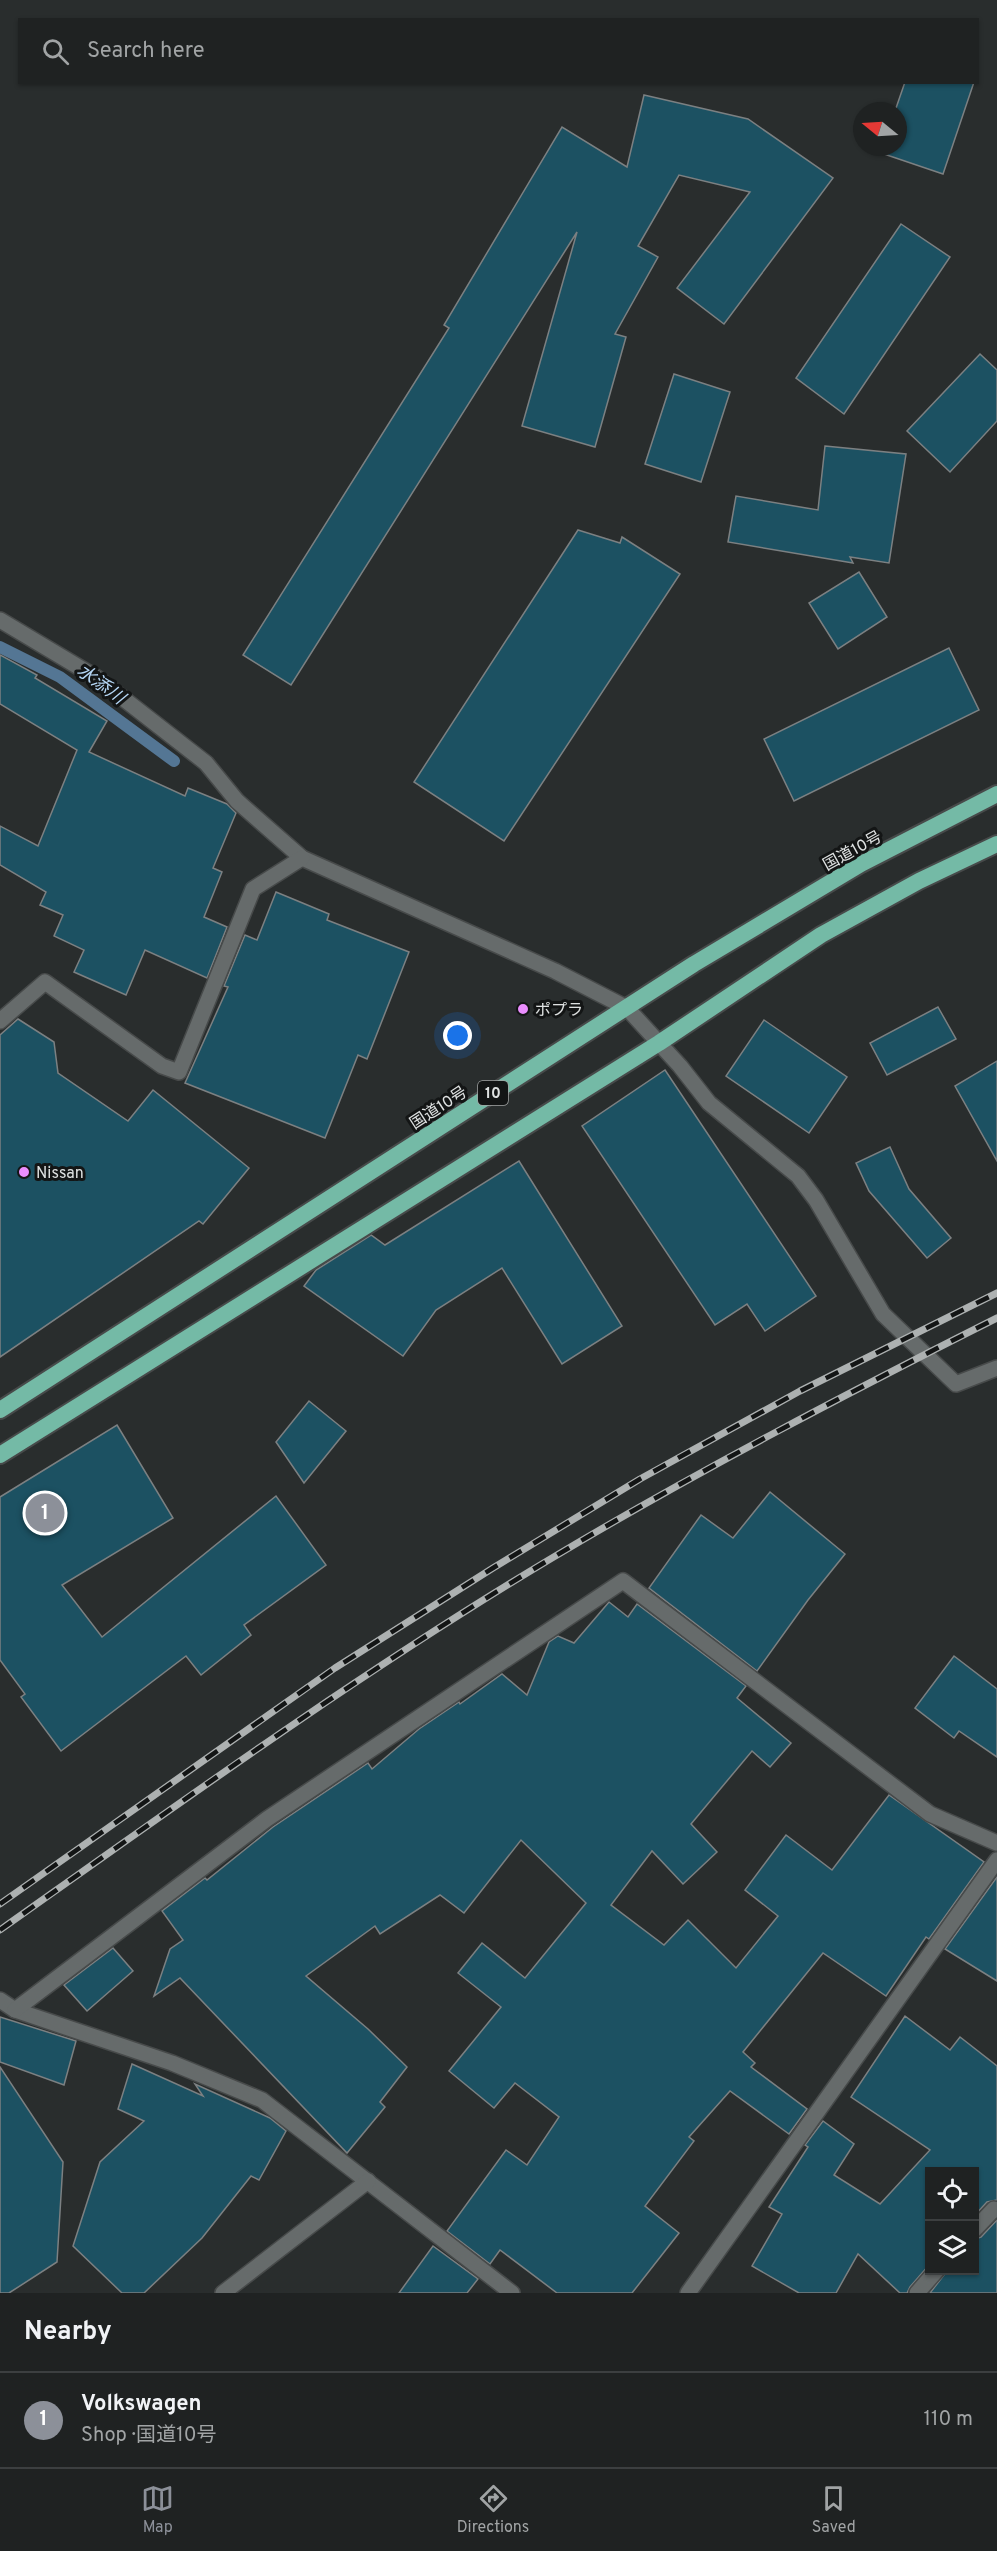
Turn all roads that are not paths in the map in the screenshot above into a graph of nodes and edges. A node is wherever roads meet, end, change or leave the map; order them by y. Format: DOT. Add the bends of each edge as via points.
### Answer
graph roads {
  1 [pos="0,620"];
  2 [pos="997,794"];
  3 [pos="997,844"];
  4 [pos="302,858"];
  5 [pos="627,1008"];
  6 [pos="0,1021"];
  7 [pos="659,1043"];
  8 [pos="997,1368"];
  9 [pos="0,1410"];
  10 [pos="0,1455"];
  11 [pos="997,1843"];
  12 [pos="997,1860"];
  13 [pos="0,2000"];
  14 [pos="15,2010"];
  15 [pos="368,2181"];
  16 [pos="997,2210"];
  17 [pos="979,2226"];
  18 [pos="933,2275"];
  19 [pos="223,2293"];
  20 [pos="512,2293"];
  21 [pos="688,2293"];
  22 [pos="916,2293"];
  1 -- 4 [label="street" via="98,678 206,763 237,801"];
  2 -- 5 [label="highway, 国道10号 / 10" via="861,864"];
  3 -- 7 [label="highway" via="821,935"];
  4 -- 5 [label="street" via="555,971"];
  4 -- 6 [label="street" via="253,890 179,1072 162,1066 45,982"];
  5 -- 7 [label="street"];
  5 -- 9 [label="highway, 国道10号 / 10"];
  7 -- 8 [label="street" via="709,1103 798,1176 883,1314 924,1355 956,1384"];
  7 -- 10 [label="highway"];
  11 -- 14 [label="street" via="930,1814 623,1581 267,1819"];
  12 -- 21 [label="street"];
  13 -- 14 [label="street"];
  14 -- 15 [label="street" via="172,2062 262,2100"];
  15 -- 19 [label="street"];
  15 -- 20 [label="street"];
  16 -- 17 [label="street"];
  18 -- 22 [label="street"];
}
